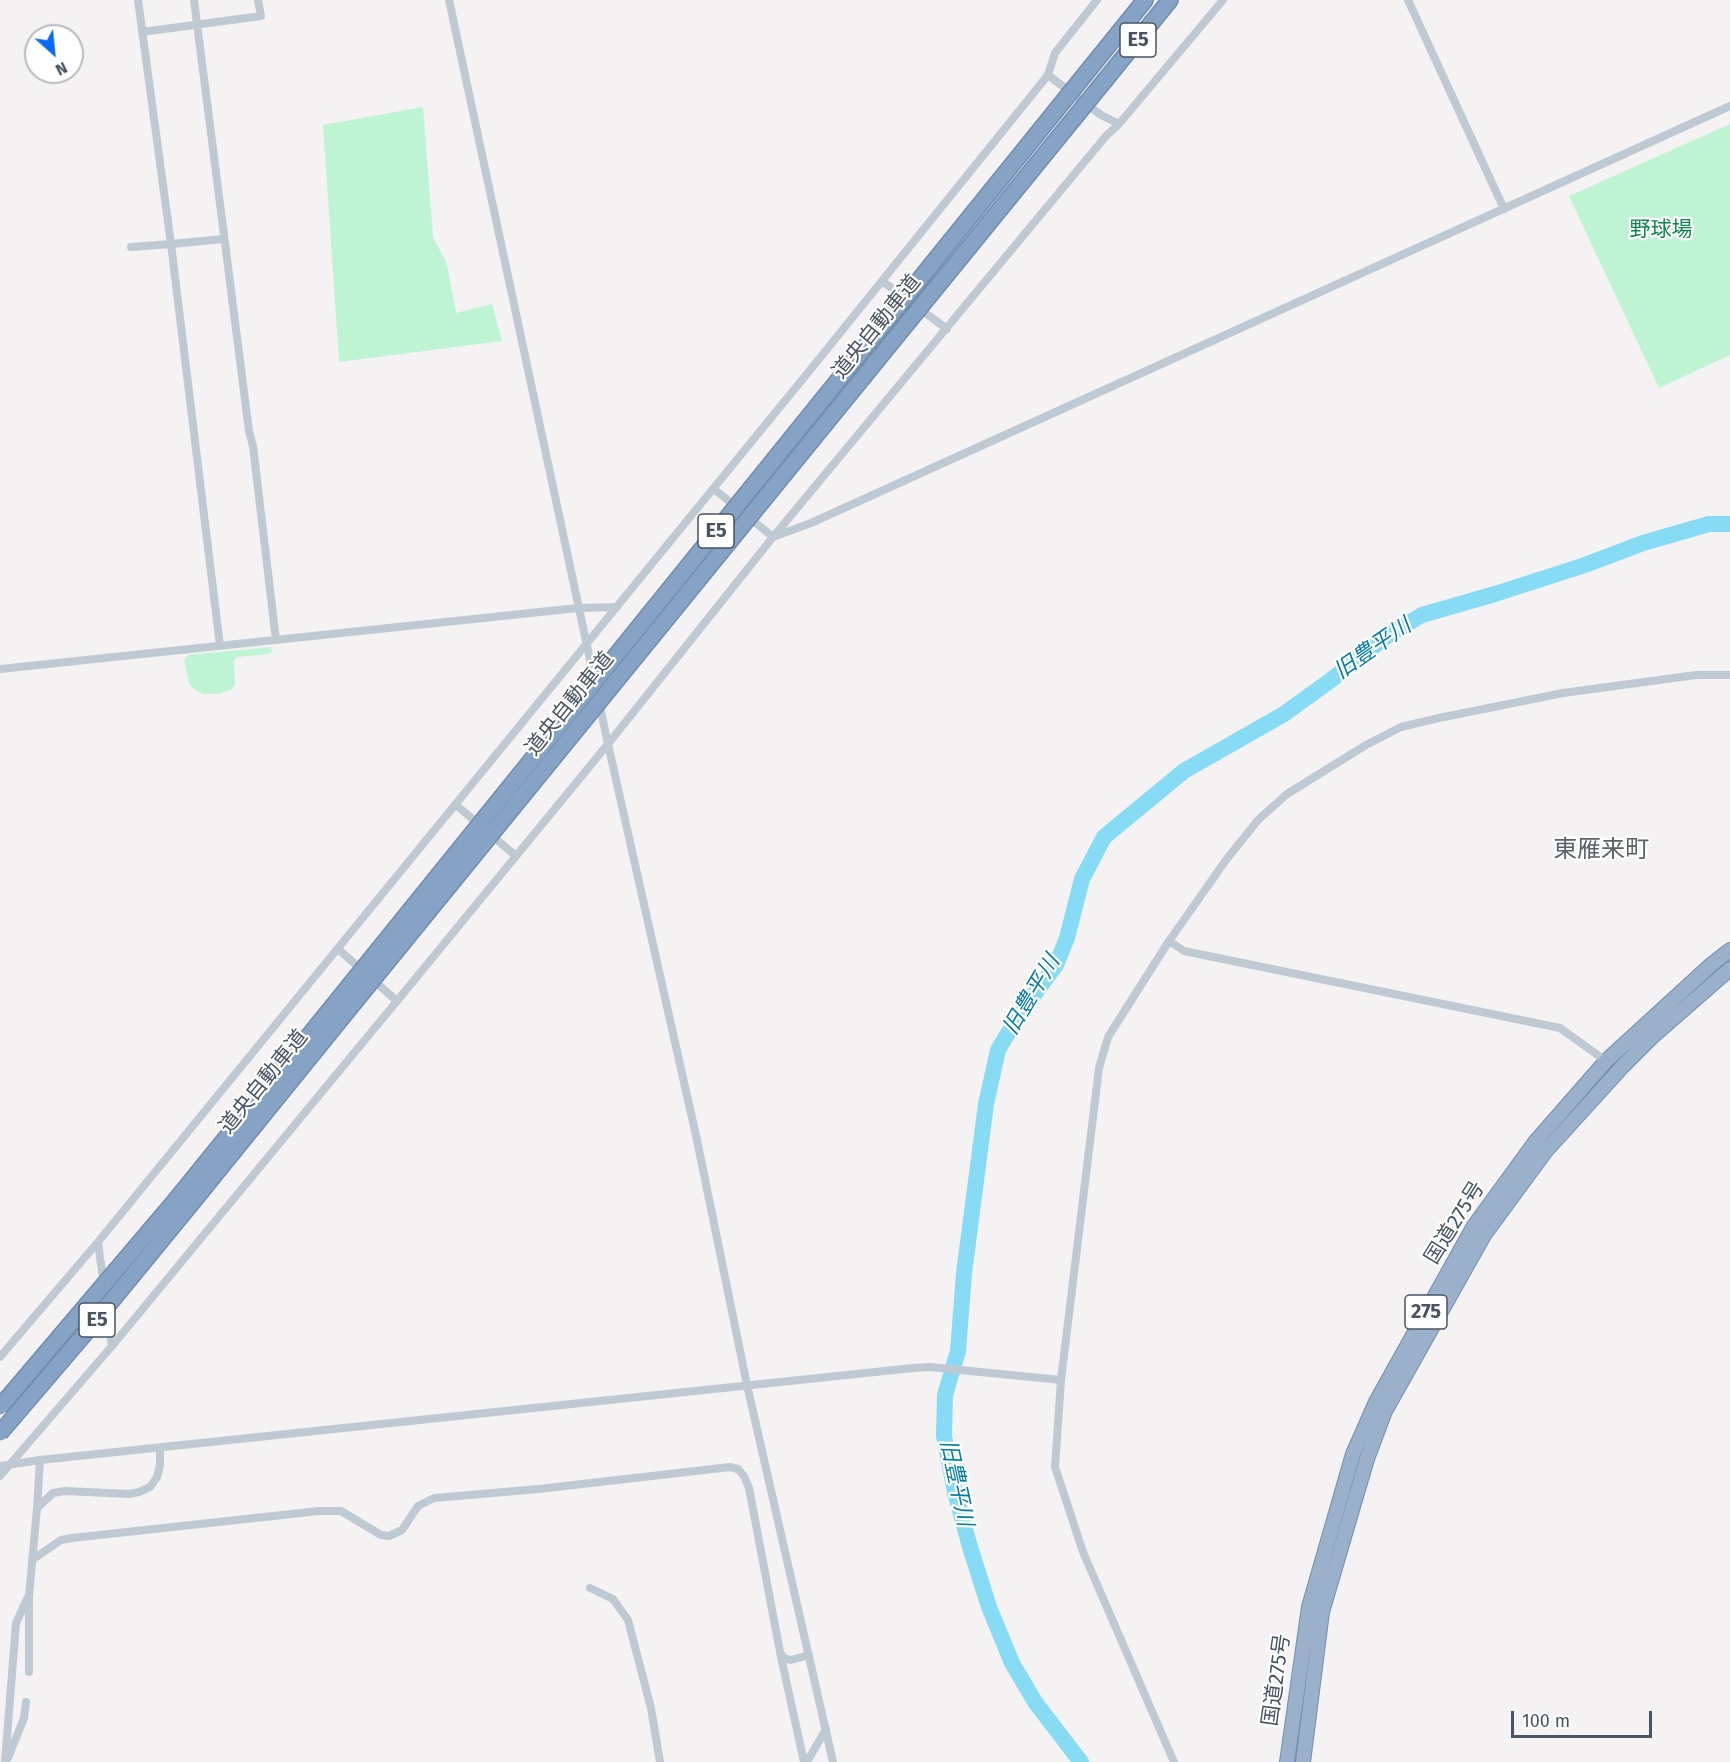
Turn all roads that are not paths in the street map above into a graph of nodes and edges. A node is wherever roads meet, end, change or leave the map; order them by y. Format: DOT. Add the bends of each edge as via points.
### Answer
graph roads {
  1 [pos="138,0"];
  2 [pos="194,0"];
  3 [pos="258,0"];
  4 [pos="449,0"];
  5 [pos="1097,0"];
  6 [pos="1145,0"];
  7 [pos="1170,0"];
  8 [pos="1223,0"];
  9 [pos="1407,0"];
  10 [pos="197,26"];
  11 [pos="142,32"];
  12 [pos="1048,75"];
  13 [pos="1730,106"];
  14 [pos="1119,124"];
  15 [pos="1504,209"];
  16 [pos="224,239"];
  17 [pos="171,244"];
  18 [pos="131,247"];
  19 [pos="882,281"];
  20 [pos="947,329"];
  21 [pos="714,489"];
  22 [pos="773,537"];
  23 [pos="617,607"];
  24 [pos="578,608"];
  25 [pos="276,640"];
  26 [pos="587,645"];
  27 [pos="220,646"];
  28 [pos="0,669"];
  29 [pos="1730,675"];
  30 [pos="608,744"];
  31 [pos="456,805"];
  32 [pos="516,856"];
  33 [pos="1169,941"];
  34 [pos="338,949"];
  35 [pos="1730,950"];
  36 [pos="1730,969"];
  37 [pos="347,1000"];
  38 [pos="397,1001"];
  39 [pos="1606,1061"];
  40 [pos="185,1200"];
  41 [pos="98,1242"];
  42 [pos="112,1346"];
  43 [pos="0,1357"];
  44 [pos="1061,1380"];
  45 [pos="747,1385"];
  46 [pos="0,1407"];
  47 [pos="0,1433"];
  48 [pos="160,1448"];
  49 [pos="40,1460"];
  50 [pos="10,1465"];
  51 [pos="0,1466"];
  52 [pos="0,1476"];
  53 [pos="37,1508"];
  54 [pos="32,1560"];
  55 [pos="590,1588"];
  56 [pos="28,1596"];
  57 [pos="780,1654"];
  58 [pos="809,1655"];
  59 [pos="28,1672"];
  60 [pos="26,1702"];
  61 [pos="826,1728"];
  62 [pos="6,1762"];
  63 [pos="660,1762"];
  64 [pos="805,1762"];
  65 [pos="833,1762"];
  66 [pos="1174,1762"];
  67 [pos="1287,1762"];
  68 [pos="1303,1762"];
  1 -- 11 [label="street"];
  2 -- 10 [label="street"];
  3 -- 10 [label="street" via="261,16"];
  4 -- 24 [label="street"];
  5 -- 12 [label="street" via="1055,53"];
  6 -- 37 [label="highway, 道央自動車道 / E5, bridge"];
  7 -- 37 [label="highway, 道央自動車道 / E5, bridge"];
  8 -- 14 [label="street"];
  9 -- 15 [label="street"];
  10 -- 11 [label="street"];
  10 -- 16 [label="street"];
  11 -- 17 [label="street"];
  12 -- 14 [label="street"];
  12 -- 19 [label="street"];
  13 -- 15 [label="street"];
  14 -- 20 [label="street"];
  15 -- 22 [label="street"];
  16 -- 17 [label="street"];
  16 -- 25 [label="street" via="254,446"];
  17 -- 18 [label="street"];
  17 -- 27 [label="street"];
  19 -- 20 [label="street"];
  19 -- 21 [label="street"];
  20 -- 22 [label="street"];
  21 -- 22 [label="street"];
  21 -- 23 [label="street"];
  22 -- 30 [label="street"];
  23 -- 24 [label="street"];
  23 -- 26 [label="street"];
  24 -- 25 [label="street"];
  24 -- 26 [label="street"];
  25 -- 27 [label="street"];
  26 -- 30 [label="street"];
  26 -- 31 [label="street"];
  27 -- 28 [label="street"];
  29 -- 33 [label="street" via="1696,675 1563,693 1401,727 1287,794 1258,820"];
  30 -- 32 [label="street"];
  30 -- 45 [label="street" via="697,1140"];
  31 -- 32 [label="street"];
  31 -- 34 [label="street"];
  32 -- 38 [label="street"];
  33 -- 39 [label="street" via="1184,951 1560,1028"];
  33 -- 44 [label="street" via="1108,1037 1099,1068"];
  34 -- 38 [label="street"];
  34 -- 41 [label="street"];
  35 -- 39 [label="highway, 国道275号 / 275"];
  36 -- 68 [label="highway, 国道275号 / 275" via="1645,1044 1545,1152 1484,1235 1385,1411 1367,1458 1322,1612"];
  37 -- 40 [label="highway, 道央自動車道 / E5"];
  38 -- 42 [label="street"];
  39 -- 67 [label="highway, 国道275号 / 275" via="1536,1141 1474,1226 1376,1401 1359,1439 1309,1607"];
  40 -- 46 [label="highway, 道央自動車道 / E5, bridge"];
  40 -- 47 [label="highway, 道央自動車道 / E5, bridge" via="83,1336"];
  41 -- 42 [label="street"];
  41 -- 43 [label="street"];
  42 -- 50 [label="street"];
  44 -- 45 [label="street" via="930,1367"];
  44 -- 66 [label="street" via="1055,1467 1083,1552"];
  45 -- 48 [label="street"];
  45 -- 58 [label="street"];
  48 -- 49 [label="street"];
  48 -- 53 [label="street" via="157,1477 140,1492 65,1491 53,1493"];
  49 -- 50 [label="street"];
  49 -- 53 [label="street"];
  50 -- 51 [label="street"];
  50 -- 52 [label="street"];
  53 -- 54 [label="street"];
  54 -- 56 [label="street"];
  54 -- 57 [label="street" via="62,1540 72,1538 326,1511 341,1511 389,1536 402,1530 418,1506 434,1498 730,1467 738,1469 749,1488"];
  55 -- 63 [label="street" via="613,1599 628,1620 651,1708"];
  56 -- 59 [label="street"];
  56 -- 62 [label="street" via="16,1623"];
  57 -- 58 [label="street" via="788,1660"];
  57 -- 64 [label="street"];
  58 -- 61 [label="street"];
  60 -- 62 [label="street" via="24,1718"];
  61 -- 64 [label="street"];
  61 -- 65 [label="street"];
}
